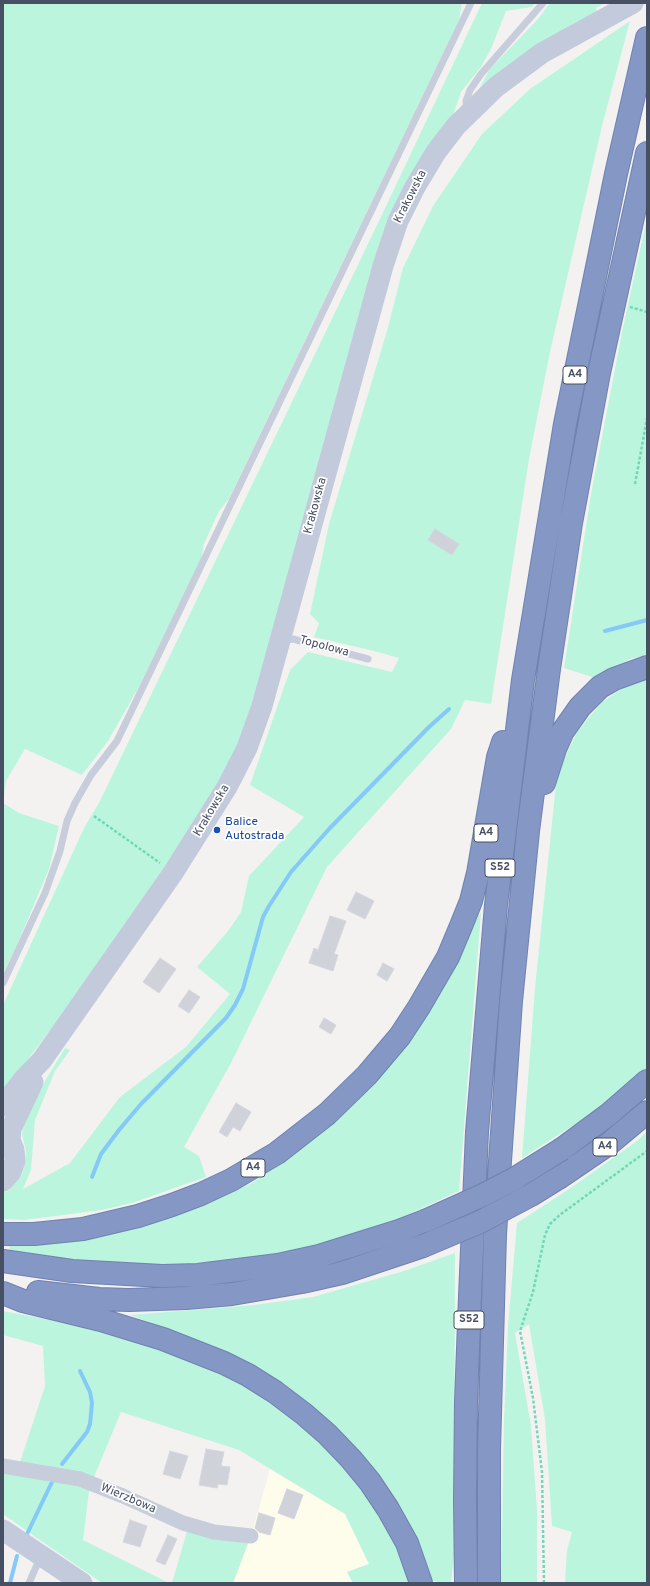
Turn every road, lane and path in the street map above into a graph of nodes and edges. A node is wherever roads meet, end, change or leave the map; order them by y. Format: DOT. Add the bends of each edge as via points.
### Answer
graph roads {
  1 [pos="471,3"];
  2 [pos="543,3"];
  3 [pos="633,3"];
  4 [pos="647,38"];
  5 [pos="468,114"];
  6 [pos="647,152"];
  7 [pos="647,418"];
  8 [pos="635,484"];
  9 [pos="279,640"];
  10 [pos="368,659"];
  11 [pos="647,667"];
  12 [pos="523,680"];
  13 [pos="94,816"];
  14 [pos="528,831"];
  15 [pos="173,873"];
  16 [pos="3,983"];
  17 [pos="42,1060"];
  18 [pos="647,1081"];
  19 [pos="3,1106"];
  20 [pos="647,1112"];
  21 [pos="7,1137"];
  22 [pos="647,1151"];
  23 [pos="3,1181"];
  24 [pos="3,1234"];
  25 [pos="3,1261"];
  26 [pos="3,1287"];
  27 [pos="3,1293"];
  28 [pos="3,1466"];
  29 [pos="6,1536"];
  30 [pos="251,1536"];
  31 [pos="41,1556"];
  32 [pos="29,1583"];
  33 [pos="82,1583"];
  34 [pos="421,1583"];
  35 [pos="466,1583"];
  36 [pos="489,1583"];
  37 [pos="544,1583"];
  1 -- 16 [label="lane" via="117,741 90,775 67,821 60,851 45,893"];
  2 -- 5 [label="lane" via="470,90 466,101"];
  3 -- 5 [label="street, Krakowska" via="548,50 516,71"];
  4 -- 12 [label="highway, A4" via="616,174 565,424"];
  5 -- 9 [label="street, Krakowska" via="426,168 407,201 392,236"];
  6 -- 14 [label="highway" via="599,373 571,523"];
  7 -- 8 [label="path"];
  9 -- 10 [label="lane, Topolowa" via="293,639"];
  9 -- 15 [label="street, Krakowska" via="262,706 247,748 227,787"];
  11 -- 14 [label="highway" via="621,676 600,688 571,718 555,749"];
  12 -- 24 [label="highway, A4" via="498,757 471,901 448,957 419,1007 400,1036 366,1075 327,1114 277,1153 201,1194 138,1216 83,1229"];
  12 -- 35 [label="highway, S52" via="496,905 477,1132 466,1402"];
  13 -- 15 [label="path"];
  14 -- 36 [label="highway, S52" via="511,1001 495,1234 489,1450"];
  15 -- 17 [label="street, Krakowska"];
  17 -- 19 [label="street, Krakowska"];
  17 -- 21 [label="street, Krakowska"];
  18 -- 25 [label="highway, bridge" via="608,1115 562,1149 483,1195 399,1231 319,1256 278,1265 198,1275 162,1276 72,1271"];
  20 -- 26 [label="highway, A4, bridge" via="610,1143 560,1177 486,1219 423,1246 342,1273 232,1294 156,1300 59,1295"];
  21 -- 23 [label="street" via="14,1150 15,1161 11,1172"];
  22 -- 37 [label="path" via="550,1224 520,1331 533,1398 542,1472"];
  27 -- 34 [label="highway" via="23,1301 102,1320 163,1339 224,1363 275,1392 327,1434 370,1482 407,1543"];
  28 -- 30 [label="street, Wierzbowa" via="80,1479 184,1523 214,1532"];
  29 -- 31 [label="street"];
  31 -- 32 [label="lane"];
  31 -- 33 [label="street"];
}
